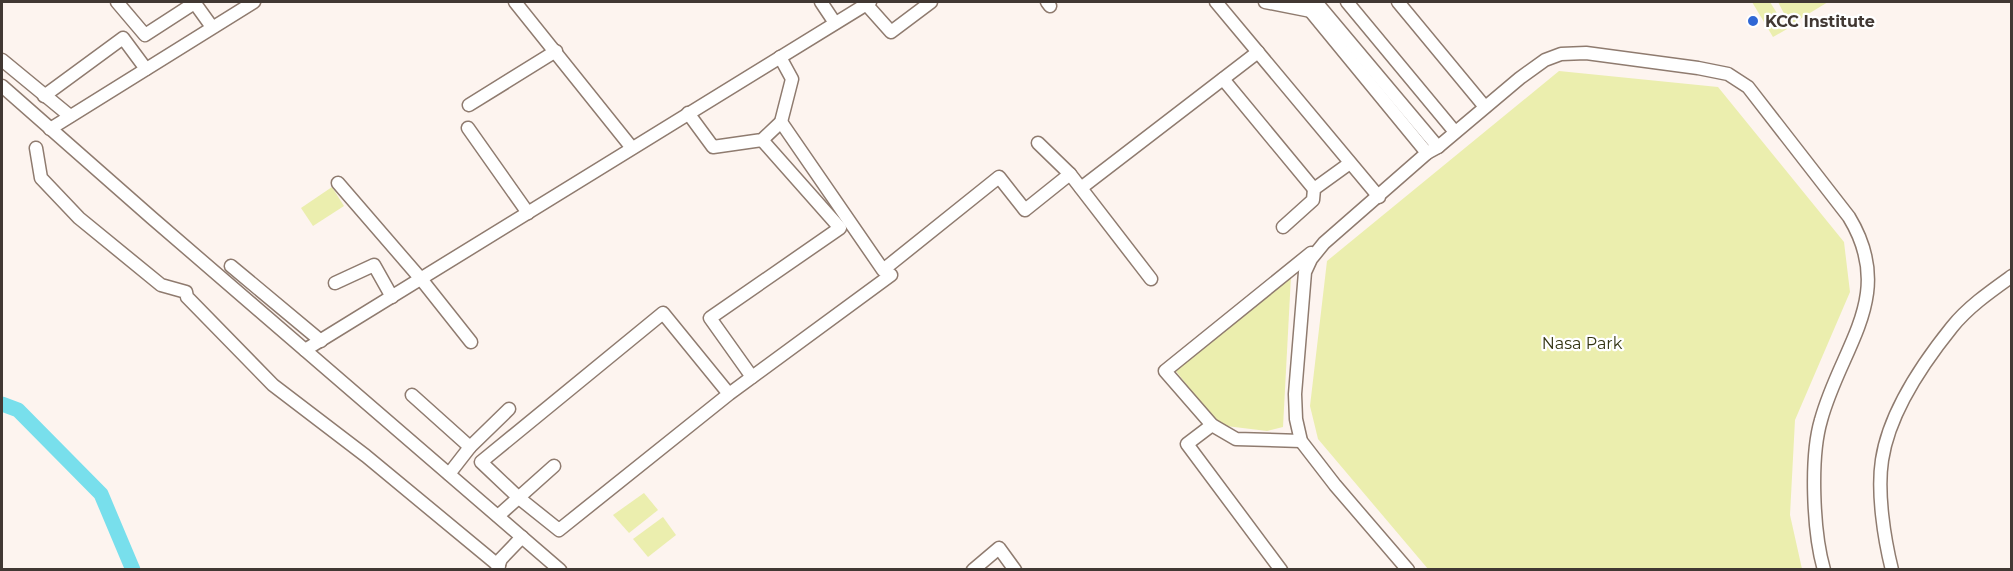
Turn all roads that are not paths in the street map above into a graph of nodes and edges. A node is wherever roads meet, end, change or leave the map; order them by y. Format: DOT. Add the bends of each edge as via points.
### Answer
graph roads {
  1 [pos="117,2"];
  2 [pos="195,2"];
  3 [pos="254,2"];
  4 [pos="515,2"];
  5 [pos="821,2"];
  6 [pos="931,2"];
  7 [pos="1216,2"];
  8 [pos="1265,2"];
  9 [pos="1347,2"];
  10 [pos="1398,2"];
  11 [pos="868,3"];
  12 [pos="1310,5"];
  13 [pos="835,23"];
  14 [pos="212,27"];
  15 [pos="555,51"];
  16 [pos="1258,52"];
  17 [pos="780,57"];
  18 [pos="2,60"];
  19 [pos="146,69"];
  20 [pos="1222,79"];
  21 [pos="2,86"];
  22 [pos="45,96"];
  23 [pos="469,105"];
  24 [pos="1485,106"];
  25 [pos="688,113"];
  26 [pos="70,116"];
  27 [pos="781,122"];
  28 [pos="50,129"];
  29 [pos="468,129"];
  30 [pos="1455,132"];
  31 [pos="762,140"];
  32 [pos="1038,143"];
  33 [pos="36,148"];
  34 [pos="632,148"];
  35 [pos="1432,150"];
  36 [pos="1350,163"];
  37 [pos="1070,174"];
  38 [pos="338,183"];
  39 [pos="1081,189"];
  40 [pos="1314,189"];
  41 [pos="1378,197"];
  42 [pos="528,213"];
  43 [pos="1283,227"];
  44 [pos="1324,243"];
  45 [pos="231,266"];
  46 [pos="891,275"];
  47 [pos="2012,276"];
  48 [pos="421,279"];
  49 [pos="1151,279"];
  50 [pos="334,283"];
  51 [pos="392,297"];
  52 [pos="321,341"];
  53 [pos="471,342"];
  54 [pos="305,350"];
  55 [pos="752,377"];
  56 [pos="729,394"];
  57 [pos="412,395"];
  58 [pos="509,409"];
  59 [pos="1212,425"];
  60 [pos="1301,441"];
  61 [pos="470,447"];
  62 [pos="554,466"];
  63 [pos="449,474"];
  64 [pos="519,498"];
  65 [pos="498,516"];
  66 [pos="522,537"];
  67 [pos="498,568"];
  68 [pos="560,570"];
  69 [pos="973,570"];
  70 [pos="1015,570"];
  71 [pos="1281,570"];
  72 [pos="1408,570"];
  73 [pos="1824,570"];
  74 [pos="1892,570"];
  1 -- 2 [label="street" via="145,35"];
  2 -- 14 [label="street"];
  3 -- 14 [label="street"];
  4 -- 15 [label="street"];
  5 -- 13 [label="street"];
  6 -- 11 [label="street" via="891,32"];
  7 -- 16 [label="street"];
  8 -- 12 [label="street"];
  9 -- 30 [label="street"];
  10 -- 24 [label="street"];
  11 -- 13 [label="street"];
  12 -- 35 [label="street"];
  13 -- 17 [label="street"];
  14 -- 19 [label="street"];
  15 -- 23 [label="street"];
  15 -- 34 [label="street"];
  16 -- 20 [label="street"];
  16 -- 36 [label="street"];
  17 -- 25 [label="street"];
  17 -- 27 [label="street" via="792,79"];
  18 -- 22 [label="street"];
  19 -- 22 [label="street" via="123,38"];
  19 -- 26 [label="street"];
  20 -- 39 [label="street"];
  20 -- 40 [label="street"];
  21 -- 28 [label="street"];
  22 -- 26 [label="street"];
  24 -- 30 [label="street"];
  24 -- 73 [label="street" via="1545,60 1561,54 1586,53 1728,74 1748,87 1849,217 1860,236 1869,270 1858,331 1829,396 1816,441 1818,549"];
  25 -- 31 [label="street" via="713,147"];
  25 -- 34 [label="street"];
  26 -- 28 [label="street"];
  27 -- 31 [label="street"];
  27 -- 37 [label="street" via="883,270 999,177 1025,210"];
  28 -- 54 [label="street"];
  29 -- 42 [label="street"];
  30 -- 35 [label="street"];
  31 -- 55 [label="street" via="840,228 710,318"];
  32 -- 37 [label="street"];
  33 -- 67 [label="street" via="41,178 79,218 161,285 186,292 273,385 366,456"];
  34 -- 42 [label="street"];
  35 -- 41 [label="street"];
  36 -- 40 [label="street"];
  36 -- 41 [label="street"];
  37 -- 39 [label="street"];
  38 -- 48 [label="street"];
  39 -- 49 [label="street"];
  40 -- 43 [label="street" via="1313,200"];
  41 -- 44 [label="street"];
  42 -- 48 [label="street"];
  44 -- 59 [label="street" via="1165,371"];
  44 -- 60 [label="street" via="1311,258 1303,283 1295,394"];
  45 -- 52 [label="street"];
  46 -- 55 [label="street"];
  47 -- 74 [label="street" via="1953,326 1914,381 1892,423 1881,460 1881,504"];
  48 -- 51 [label="street"];
  48 -- 53 [label="street"];
  50 -- 51 [label="street" via="374,265"];
  51 -- 52 [label="street"];
  52 -- 54 [label="street"];
  54 -- 63 [label="street"];
  55 -- 56 [label="street"];
  56 -- 64 [label="street" via="559,530"];
  56 -- 64 [label="street" via="663,313 481,462"];
  57 -- 61 [label="street"];
  58 -- 61 [label="street"];
  59 -- 60 [label="street" via="1236,439"];
  59 -- 71 [label="street" via="1188,444"];
  60 -- 72 [label="street"];
  61 -- 63 [label="street"];
  62 -- 64 [label="street"];
  63 -- 65 [label="street"];
  64 -- 65 [label="street"];
  65 -- 66 [label="street"];
  66 -- 67 [label="street" via="501,559"];
  66 -- 68 [label="street"];
  69 -- 70 [label="street" via="999,548"];
}
